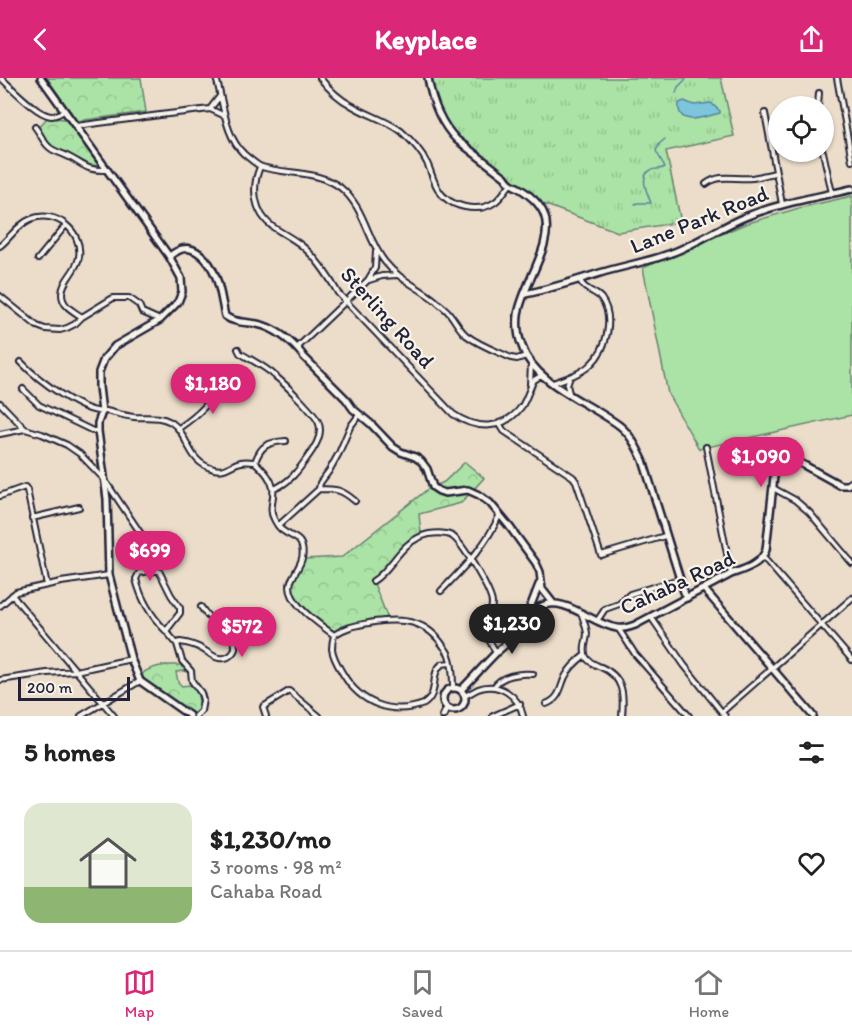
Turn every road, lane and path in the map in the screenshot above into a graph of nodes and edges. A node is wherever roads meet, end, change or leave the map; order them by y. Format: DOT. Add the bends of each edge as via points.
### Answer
graph roads {
  1 [pos="1,78"];
  2 [pos="41,78"];
  3 [pos="216,78"];
  4 [pos="320,78"];
  5 [pos="428,78"];
  6 [pos="837,78"];
  7 [pos="819,93"];
  8 [pos="220,95"];
  9 [pos="819,96"];
  10 [pos="210,109"];
  11 [pos="64,111"];
  12 [pos="765,113"];
  13 [pos="225,116"];
  14 [pos="35,127"];
  15 [pos="75,127"];
  16 [pos="852,161"];
  17 [pos="825,162"];
  18 [pos="260,167"];
  19 [pos="107,170"];
  20 [pos="776,173"];
  21 [pos="510,184"];
  22 [pos="706,184"];
  23 [pos="852,189"];
  24 [pos="832,193"];
  25 [pos="782,204"];
  26 [pos="66,225"];
  27 [pos="1,244"];
  28 [pos="376,250"];
  29 [pos="169,256"];
  30 [pos="38,259"];
  31 [pos="397,275"];
  32 [pos="368,280"];
  33 [pos="580,280"];
  34 [pos="525,294"];
  35 [pos="0,296"];
  36 [pos="345,301"];
  37 [pos="82,317"];
  38 [pos="160,320"];
  39 [pos="238,349"];
  40 [pos="299,350"];
  41 [pos="526,356"];
  42 [pos="21,362"];
  43 [pos="531,364"];
  44 [pos="544,377"];
  45 [pos="570,377"];
  46 [pos="223,379"];
  47 [pos="553,383"];
  48 [pos="22,389"];
  49 [pos="529,390"];
  50 [pos="569,393"];
  51 [pos="0,403"];
  52 [pos="102,412"];
  53 [pos="359,415"];
  54 [pos="499,423"];
  55 [pos="179,428"];
  56 [pos="26,429"];
  57 [pos="98,431"];
  58 [pos="0,434"];
  59 [pos="286,441"];
  60 [pos="706,447"];
  61 [pos="255,462"];
  62 [pos="104,479"];
  63 [pos="852,482"];
  64 [pos="773,488"];
  65 [pos="274,489"];
  66 [pos="319,489"];
  67 [pos="0,496"];
  68 [pos="355,501"];
  69 [pos="78,507"];
  70 [pos="500,516"];
  71 [pos="32,518"];
  72 [pos="278,526"];
  73 [pos="665,536"];
  74 [pos="763,557"];
  75 [pos="470,560"];
  76 [pos="160,562"];
  77 [pos="852,563"];
  78 [pos="109,574"];
  79 [pos="731,574"];
  80 [pos="679,579"];
  81 [pos="540,580"];
  82 [pos="373,581"];
  83 [pos="47,585"];
  84 [pos="704,589"];
  85 [pos="441,591"];
  86 [pos="12,595"];
  87 [pos="687,598"];
  88 [pos="852,598"];
  89 [pos="553,603"];
  90 [pos="0,606"];
  91 [pos="201,607"];
  92 [pos="582,615"];
  93 [pos="651,617"];
  94 [pos="597,621"];
  95 [pos="524,625"];
  96 [pos="822,625"];
  97 [pos="618,628"];
  98 [pos="166,631"];
  99 [pos="334,635"];
  100 [pos="178,643"];
  101 [pos="496,653"];
  102 [pos="585,655"];
  103 [pos="131,659"];
  104 [pos="852,660"];
  105 [pos="450,663"];
  106 [pos="773,668"];
  107 [pos="76,671"];
  108 [pos="533,674"];
  109 [pos="0,680"];
  110 [pos="140,681"];
  111 [pos="494,687"];
  112 [pos="453,688"];
  113 [pos="461,690"];
  114 [pos="465,696"];
  115 [pos="103,702"];
  116 [pos="520,704"];
  117 [pos="546,704"];
  118 [pos="447,708"];
  119 [pos="724,714"];
  120 [pos="81,716"];
  121 [pos="114,716"];
  122 [pos="190,716"];
  123 [pos="196,716"];
  124 [pos="266,716"];
  125 [pos="319,716"];
  126 [pos="444,716"];
  127 [pos="493,716"];
  128 [pos="523,716"];
  129 [pos="622,716"];
  130 [pos="689,716"];
  131 [pos="813,716"];
  1 -- 11 [label="street" via="45,115"];
  2 -- 11 [label="street"];
  3 -- 8 [label="street"];
  4 -- 21 [label="street" via="351,106 392,126 415,144 438,190 447,199 467,208 487,207"];
  5 -- 21 [label="street" via="438,114 450,132"];
  6 -- 16 [label="street"];
  7 -- 9 [label="street"];
  8 -- 10 [label="street"];
  8 -- 13 [label="street"];
  10 -- 13 [label="street"];
  10 -- 15 [label="street"];
  11 -- 15 [label="street"];
  12 -- 20 [label="street"];
  13 -- 18 [label="street" via="236,145"];
  14 -- 19 [label="street" via="46,145 55,151 88,169"];
  15 -- 19 [label="street"];
  17 -- 24 [label="street"];
  18 -- 28 [label="street" via="317,176 339,187 360,213"];
  18 -- 36 [label="street, Sterling Road" via="255,187 260,212 272,226 316,259"];
  19 -- 29 [label="street"];
  20 -- 22 [label="street" via="751,178 719,177"];
  20 -- 25 [label="street"];
  21 -- 34 [label="street" via="537,203 547,224 545,241"];
  23 -- 24 [label="street, Lane Park Road"];
  24 -- 25 [label="street, Lane Park Road"];
  25 -- 33 [label="street, Lane Park Road" via="744,217 661,257"];
  26 -- 27 [label="street" via="52,217 31,219"];
  26 -- 30 [label="street"];
  26 -- 37 [label="street" via="77,238 79,257 63,285 63,301"];
  28 -- 31 [label="street"];
  28 -- 32 [label="street" via="375,268"];
  29 -- 38 [label="street" via="178,272 182,292 178,302"];
  29 -- 40 [label="street" via="186,248 200,254 217,278 225,316 261,324"];
  31 -- 32 [label="street"];
  31 -- 41 [label="street" via="448,312 466,335 511,358"];
  32 -- 36 [label="street"];
  33 -- 34 [label="street, Lane Park Road"];
  33 -- 45 [label="street" via="604,304 607,334 592,364"];
  34 -- 41 [label="street" via="518,325"];
  35 -- 37 [label="street" via="45,329 67,328"];
  36 -- 40 [label="street"];
  36 -- 54 [label="street, Sterling Road" via="453,414 473,425"];
  37 -- 38 [label="street" via="113,298 124,297"];
  38 -- 52 [label="street" via="115,346 104,359 99,372"];
  39 -- 65 [label="street" via="274,375 315,415 319,424 319,438 309,456 285,484"];
  40 -- 53 [label="street"];
  41 -- 43 [label="street"];
  42 -- 52 [label="street" via="60,394"];
  43 -- 44 [label="street"];
  43 -- 49 [label="street"];
  44 -- 47 [label="street"];
  44 -- 49 [label="street" via="534,380"];
  45 -- 47 [label="street"];
  45 -- 50 [label="street"];
  46 -- 55 [label="street" via="204,408"];
  47 -- 50 [label="street"];
  48 -- 57 [label="street" via="39,405"];
  49 -- 54 [label="street" via="513,416"];
  50 -- 73 [label="street" via="620,426 633,441 643,460"];
  51 -- 56 [label="street"];
  52 -- 55 [label="street" via="159,417"];
  52 -- 57 [label="street"];
  53 -- 66 [label="street"];
  53 -- 70 [label="street" via="393,447 421,461 433,487 445,493 468,490 490,503"];
  54 -- 73 [label="street" via="504,431 573,477 601,555"];
  55 -- 61 [label="street" via="189,449 203,465 224,470 240,462"];
  56 -- 58 [label="street"];
  56 -- 62 [label="street" via="67,445"];
  57 -- 62 [label="street"];
  59 -- 61 [label="street" via="269,443"];
  60 -- 79 [label="street"];
  61 -- 65 [label="street" via="269,476"];
  62 -- 76 [label="street"];
  62 -- 78 [label="street"];
  63 -- 64 [label="street, Cahaba Road" via="840,485 786,457 776,458"];
  64 -- 74 [label="street, Cahaba Road"];
  64 -- 77 [label="street" via="809,512"];
  65 -- 72 [label="street" via="271,509"];
  66 -- 68 [label="street" via="337,489"];
  66 -- 72 [label="street"];
  67 -- 71 [label="street" via="25,487"];
  69 -- 71 [label="street"];
  70 -- 75 [label="street"];
  70 -- 81 [label="street" via="536,563"];
  71 -- 83 [label="street"];
  72 -- 99 [label="street" via="301,543 303,549 300,567 290,582 291,594"];
  73 -- 80 [label="street"];
  74 -- 79 [label="street, Cahaba Road"];
  74 -- 96 [label="street"];
  75 -- 82 [label="street" via="453,537 428,534 399,552"];
  75 -- 85 [label="street"];
  75 -- 101 [label="street" via="490,595 491,613 484,630"];
  78 -- 83 [label="street"];
  78 -- 103 [label="street"];
  79 -- 84 [label="street, Cahaba Road"];
  80 -- 87 [label="street"];
  80 -- 94 [label="street" via="630,594 605,609"];
  81 -- 89 [label="street"];
  81 -- 95 [label="street"];
  83 -- 86 [label="street"];
  84 -- 87 [label="street, Cahaba Road"];
  84 -- 106 [label="street"];
  86 -- 90 [label="street"];
  86 -- 107 [label="street"];
  87 -- 93 [label="street, Cahaba Road"];
  88 -- 96 [label="street"];
  89 -- 92 [label="street, Cahaba Road"];
  89 -- 95 [label="street" via="533,612"];
  91 -- 100 [label="street" via="229,633 234,651 230,657 216,658 193,644"];
  92 -- 94 [label="street, Cahaba Road"];
  92 -- 102 [label="street"];
  93 -- 97 [label="street, Cahaba Road"];
  93 -- 119 [label="street"];
  94 -- 97 [label="street, Cahaba Road"];
  95 -- 101 [label="street"];
  96 -- 104 [label="street"];
  96 -- 106 [label="street"];
  97 -- 130 [label="street" via="635,654"];
  98 -- 98 [label="street" via="138,590 139,573 159,572 180,608"];
  98 -- 100 [label="street"];
  99 -- 105 [label="street" via="359,625 414,622 439,639"];
  99 -- 105 [label="street" via="335,660 349,684 366,702 384,712 412,711 426,703 432,695 436,671 442,664"];
  100 -- 123 [label="street" via="182,661 191,670 192,681 203,700"];
  101 -- 113 [label="street"];
  102 -- 117 [label="street" via="572,666 557,697"];
  102 -- 129 [label="street" via="591,663 606,669 621,686"];
  103 -- 107 [label="street"];
  103 -- 110 [label="street"];
  105 -- 112 [label="street"];
  106 -- 119 [label="street"];
  106 -- 131 [label="street"];
  107 -- 109 [label="street"];
  107 -- 115 [label="street"];
  108 -- 111 [label="street" via="506,677"];
  110 -- 115 [label="street"];
  110 -- 122 [label="street"];
  111 -- 114 [label="street"];
  111 -- 116 [label="street"];
  112 -- 113 [label="street"];
  112 -- 118 [label="street" via="443,697"];
  113 -- 114 [label="street"];
  114 -- 118 [label="street" via="460,708"];
  115 -- 120 [label="street"];
  115 -- 121 [label="street"];
  116 -- 127 [label="street"];
  116 -- 128 [label="street"];
  118 -- 126 [label="street"];
  124 -- 125 [label="street" via="263,707 289,691"];
}
